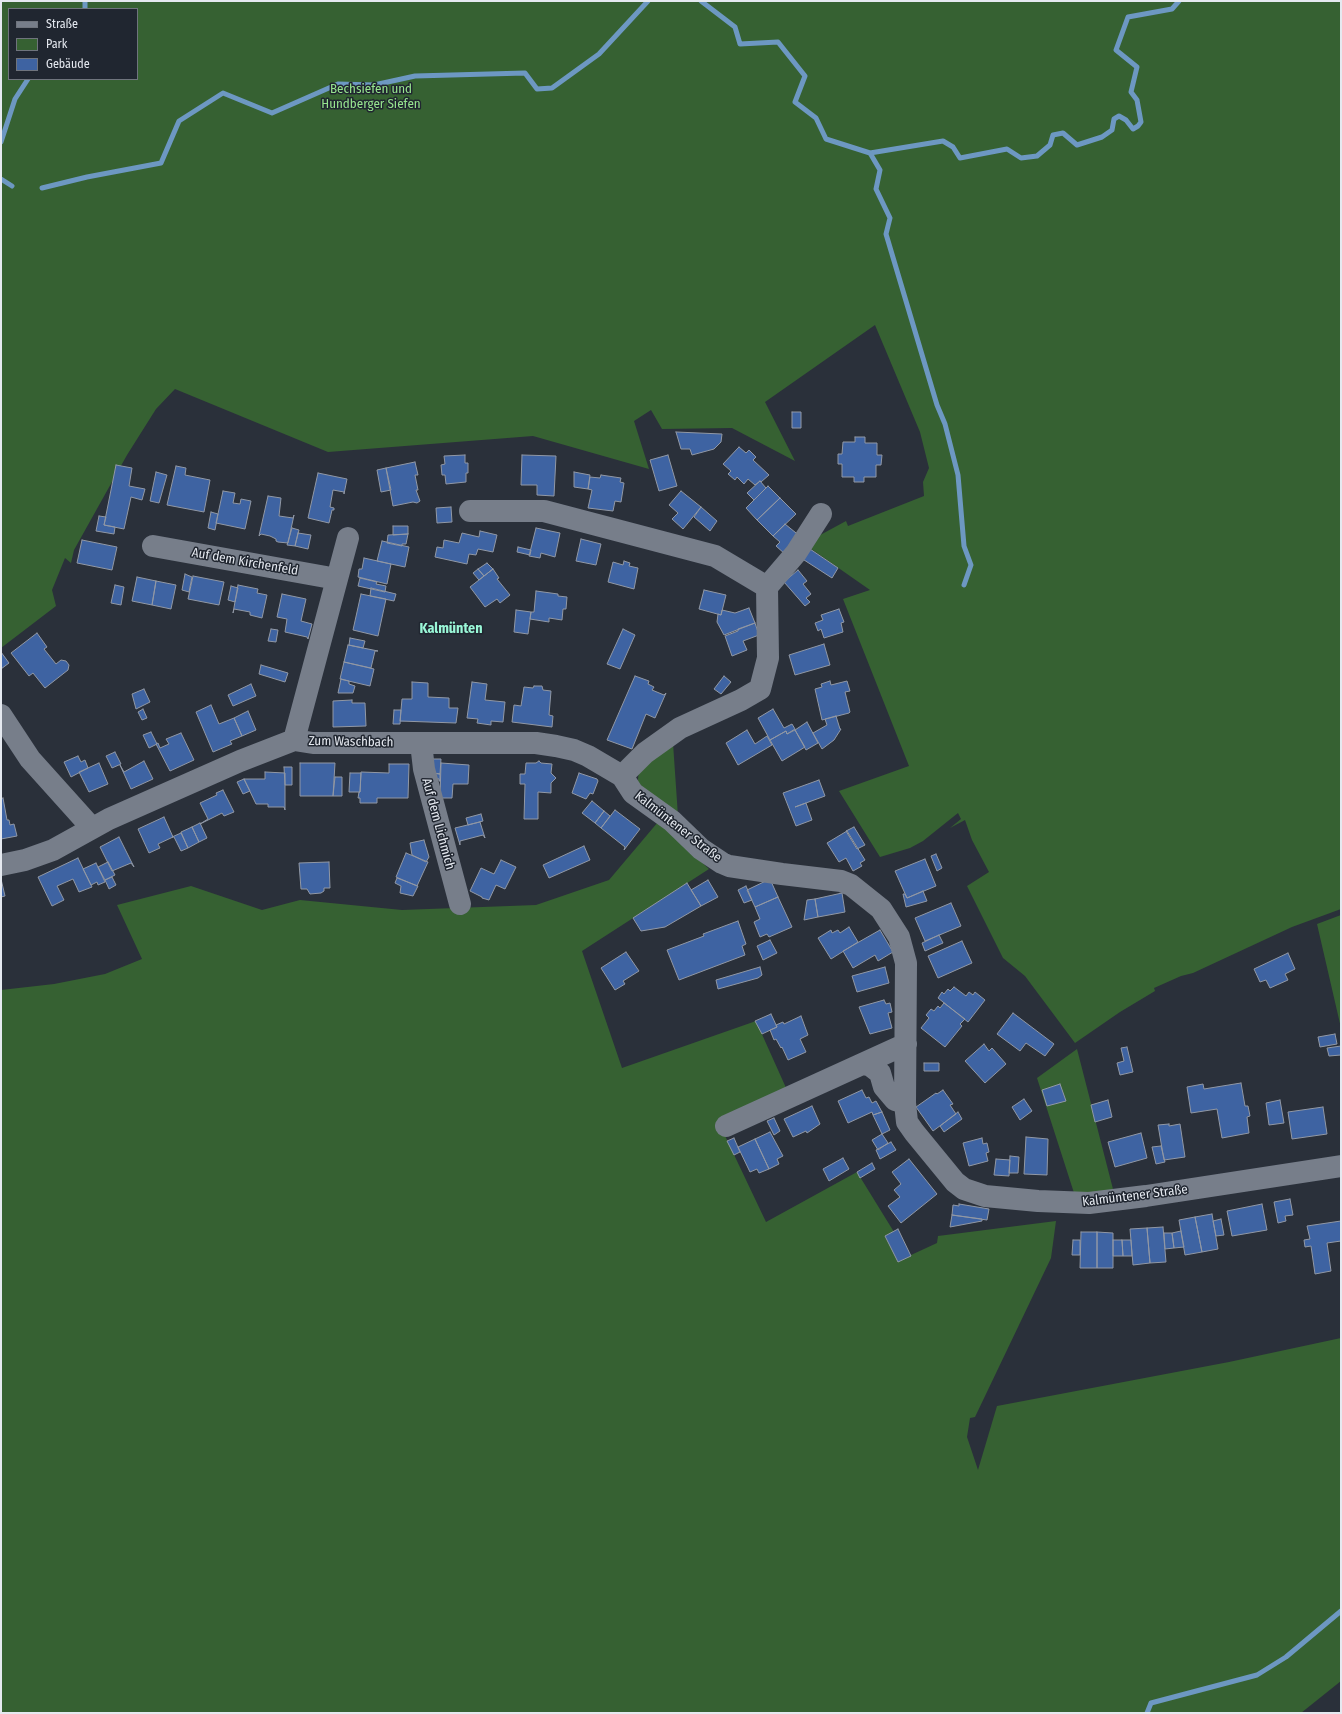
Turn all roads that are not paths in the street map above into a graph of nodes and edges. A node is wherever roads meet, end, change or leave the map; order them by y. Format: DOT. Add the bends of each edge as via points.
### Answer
graph roads {
  1 [pos="470,511"];
  2 [pos="821,514"];
  3 [pos="348,538"];
  4 [pos="153,546"];
  5 [pos="337,579"];
  6 [pos="768,587"];
  7 [pos="1,716"];
  8 [pos="294,740"];
  9 [pos="421,742"];
  10 [pos="622,776"];
  11 [pos="92,828"];
  12 [pos="1,865"];
  13 [pos="460,904"];
  14 [pos="906,1044"];
  15 [pos="864,1064"];
  16 [pos="905,1103"];
  17 [pos="726,1126"];
  18 [pos="1341,1166"];
  1 -- 6 [label="street" via="544,512 715,556"];
  2 -- 6 [label="street" via="796,553"];
  3 -- 5 [label="street"];
  4 -- 5 [label="street, Auf dem Kirchenfeld"];
  5 -- 8 [label="street"];
  6 -- 10 [label="street" via="768,658 760,689 680,728 645,753"];
  7 -- 11 [label="street" via="30,759"];
  8 -- 9 [label="street, Zum Waschbach" via="313,743"];
  8 -- 11 [label="street, Zum Waschbach" via="187,784"];
  9 -- 10 [label="street, Zum Waschbach" via="556,746 588,756"];
  9 -- 13 [label="street, Auf dem Lichmich" via="424,769"];
  10 -- 14 [label="street, Kalmüntener Straße" via="633,793 672,821 701,849 722,863 841,881 851,885 878,906 900,937 904,954"];
  11 -- 12 [label="street, Zum Waschbach" via="45,853"];
  14 -- 15 [label="street"];
  14 -- 16 [label="street, Kalmüntener Straße"];
  15 -- 16 [label="street" via="880,1073 884,1087 895,1100"];
  15 -- 17 [label="street"];
  16 -- 18 [label="street, Kalmüntener Straße" via="909,1126 955,1182 964,1189 985,1196 1089,1203"];
}
